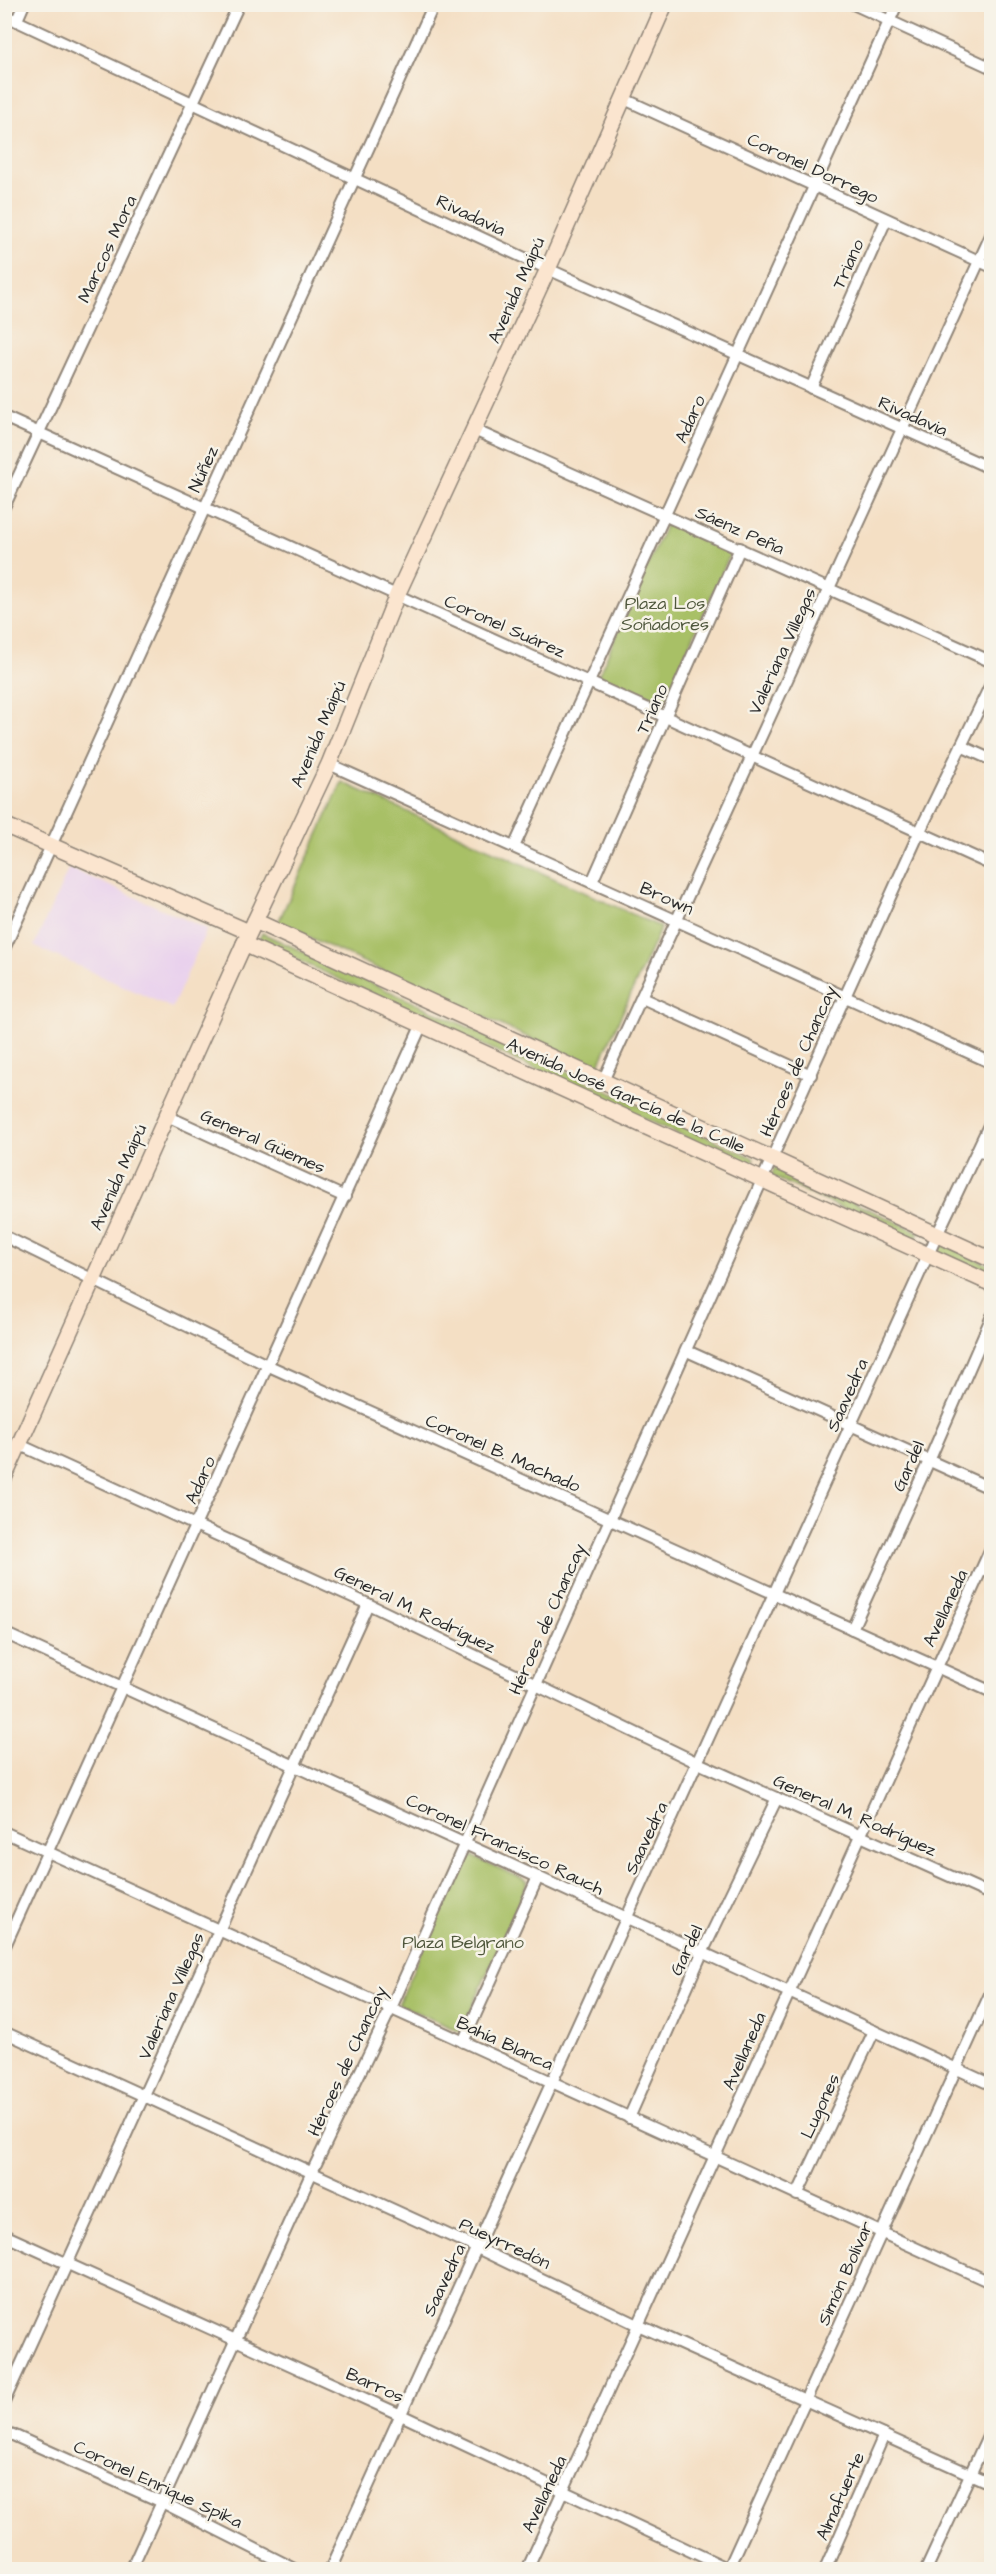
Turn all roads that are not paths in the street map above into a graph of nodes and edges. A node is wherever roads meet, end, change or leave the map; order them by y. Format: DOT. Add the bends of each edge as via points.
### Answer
graph roads {
  1 [pos="24,4"];
  2 [pos="239,4"];
  3 [pos="434,4"];
  4 [pos="665,4"];
  5 [pos="853,4"];
  6 [pos="897,4"];
  7 [pos="4,15"];
  8 [pos="17,20"];
  9 [pos="889,21"];
  10 [pos="992,68"];
  11 [pos="622,98"];
  12 [pos="195,102"];
  13 [pos="354,177"];
  14 [pos="814,187"];
  15 [pos="886,220"];
  16 [pos="992,233"];
  17 [pos="979,261"];
  18 [pos="992,267"];
  19 [pos="548,269"];
  20 [pos="737,355"];
  21 [pos="811,388"];
  22 [pos="4,417"];
  23 [pos="902,429"];
  24 [pos="474,430"];
  25 [pos="38,432"];
  26 [pos="992,469"];
  27 [pos="4,507"];
  28 [pos="203,507"];
  29 [pos="665,515"];
  30 [pos="740,548"];
  31 [pos="830,589"];
  32 [pos="397,595"];
  33 [pos="992,662"];
  34 [pos="588,682"];
  35 [pos="992,682"];
  36 [pos="666,718"];
  37 [pos="961,746"];
  38 [pos="751,756"];
  39 [pos="992,760"];
  40 [pos="329,764"];
  41 [pos="4,825"];
  42 [pos="919,833"];
  43 [pos="51,845"];
  44 [pos="513,847"];
  45 [pos="992,865"];
  46 [pos="592,882"];
  47 [pos="678,921"];
  48 [pos="249,932"];
  49 [pos="4,949"];
  50 [pos="846,996"];
  51 [pos="642,998"];
  52 [pos="422,1024"];
  53 [pos="992,1062"];
  54 [pos="811,1075"];
  55 [pos="602,1083"];
  56 [pos="167,1116"];
  57 [pos="992,1119"];
  58 [pos="978,1150"];
  59 [pos="992,1156"];
  60 [pos="771,1160"];
  61 [pos="763,1178"];
  62 [pos="345,1197"];
  63 [pos="937,1235"];
  64 [pos="4,1236"];
  65 [pos="928,1254"];
  66 [pos="992,1260"];
  67 [pos="94,1279"];
  68 [pos="992,1284"];
  69 [pos="992,1316"];
  70 [pos="687,1351"];
  71 [pos="269,1366"];
  72 [pos="852,1426"];
  73 [pos="20,1444"];
  74 [pos="929,1461"];
  75 [pos="4,1478"];
  76 [pos="992,1489"];
  77 [pos="610,1520"];
  78 [pos="197,1526"];
  79 [pos="992,1546"];
  80 [pos="775,1594"];
  81 [pos="368,1604"];
  82 [pos="852,1629"];
  83 [pos="4,1633"];
  84 [pos="936,1667"];
  85 [pos="534,1685"];
  86 [pos="123,1688"];
  87 [pos="992,1692"];
  88 [pos="698,1763"];
  89 [pos="294,1765"];
  90 [pos="777,1798"];
  91 [pos="4,1832"];
  92 [pos="860,1835"];
  93 [pos="463,1843"];
  94 [pos="48,1852"];
  95 [pos="538,1877"];
  96 [pos="992,1895"];
  97 [pos="627,1918"];
  98 [pos="218,1931"];
  99 [pos="4,1948"];
  100 [pos="702,1953"];
  101 [pos="992,1990"];
  102 [pos="788,1993"];
  103 [pos="391,2008"];
  104 [pos="874,2031"];
  105 [pos="4,2032"];
  106 [pos="463,2042"];
  107 [pos="956,2068"];
  108 [pos="552,2083"];
  109 [pos="992,2085"];
  110 [pos="144,2094"];
  111 [pos="629,2118"];
  112 [pos="714,2157"];
  113 [pos="312,2172"];
  114 [pos="797,2195"];
  115 [pos="881,2233"];
  116 [pos="4,2235"];
  117 [pos="477,2248"];
  118 [pos="68,2264"];
  119 [pos="992,2283"];
  120 [pos="638,2325"];
  121 [pos="235,2341"];
  122 [pos="805,2400"];
  123 [pos="4,2402"];
  124 [pos="401,2415"];
  125 [pos="992,2427"];
  126 [pos="4,2431"];
  127 [pos="884,2435"];
  128 [pos="970,2473"];
  129 [pos="992,2484"];
  130 [pos="563,2492"];
  131 [pos="162,2502"];
  132 [pos="729,2569"];
  133 [pos="131,2570"];
  134 [pos="297,2570"];
  135 [pos="330,2570"];
  136 [pos="527,2570"];
  137 [pos="825,2570"];
  138 [pos="926,2570"];
  1 -- 8 [label="street"];
  2 -- 12 [label="street, Marcos Mora"];
  3 -- 13 [label="street, Núñez"];
  4 -- 11 [label="main road, Avenida Maipú"];
  5 -- 9 [label="street"];
  6 -- 9 [label="street, Adaro"];
  7 -- 8 [label="street, Rivadavia"];
  8 -- 12 [label="street, Rivadavia"];
  9 -- 10 [label="street"];
  9 -- 14 [label="street, Adaro"];
  11 -- 14 [label="street, Coronel Dorrego"];
  11 -- 19 [label="main road, Avenida Maipú"];
  12 -- 13 [label="street, Rivadavia"];
  12 -- 25 [label="street, Marcos Mora"];
  13 -- 19 [label="street, Rivadavia"];
  13 -- 28 [label="street, Núñez"];
  14 -- 15 [label="street, Coronel Dorrego"];
  14 -- 20 [label="street, Adaro"];
  15 -- 17 [label="street, Coronel Dorrego"];
  15 -- 21 [label="street, Triano"];
  16 -- 17 [label="street, Valeriana Villegas"];
  17 -- 18 [label="street, Coronel Dorrego"];
  17 -- 23 [label="street, Valeriana Villegas"];
  19 -- 20 [label="street, Rivadavia"];
  19 -- 24 [label="main road, Avenida Maipú"];
  20 -- 21 [label="street, Rivadavia"];
  20 -- 29 [label="street, Adaro"];
  21 -- 23 [label="street, Rivadavia"];
  22 -- 25 [label="street, Coronel Suárez"];
  23 -- 26 [label="street, Rivadavia"];
  23 -- 31 [label="street, Valeriana Villegas"];
  24 -- 29 [label="street, Sáenz Peña"];
  24 -- 32 [label="main road, Avenida Maipú"];
  25 -- 27 [label="street, Marcos Mora"];
  25 -- 28 [label="street, Coronel Suárez"];
  28 -- 32 [label="street, Coronel Suárez"];
  28 -- 43 [label="street, Núñez"];
  29 -- 30 [label="street, Sáenz Peña"];
  29 -- 34 [label="street, Adaro"];
  30 -- 31 [label="street, Sáenz Peña"];
  30 -- 36 [label="street, Triano"];
  31 -- 33 [label="street, Sáenz Peña"];
  31 -- 38 [label="street, Valeriana Villegas"];
  32 -- 34 [label="street, Coronel Suárez"];
  32 -- 40 [label="main road, Avenida Maipú"];
  34 -- 36 [label="street, Coronel Suárez"];
  34 -- 44 [label="street, Adaro"];
  35 -- 37 [label="street, Héroes de Chancay"];
  36 -- 38 [label="street, Coronel Suárez"];
  36 -- 46 [label="street, Triano"];
  37 -- 39 [label="street"];
  37 -- 42 [label="street, Héroes de Chancay"];
  38 -- 42 [label="street, Coronel Suárez"];
  38 -- 47 [label="street, Valeriana Villegas"];
  40 -- 44 [label="street, Brown"];
  40 -- 48 [label="main road, Avenida Maipú"];
  41 -- 43 [label="main road, Avenida José García de la Calle"];
  42 -- 45 [label="street, Coronel Suárez"];
  42 -- 50 [label="street, Héroes de Chancay"];
  43 -- 48 [label="main road, Avenida José García de la Calle"];
  43 -- 49 [label="street, Núñez"];
  44 -- 46 [label="street, Brown"];
  46 -- 47 [label="street, Brown"];
  47 -- 50 [label="street, Brown"];
  47 -- 51 [label="street, Valeriana Villegas"];
  48 -- 52 [label="main road, Avenida José García de la Calle"];
  48 -- 55 [label="main road, Avenida José García de la Calle"];
  48 -- 56 [label="main road, Avenida Maipú"];
  50 -- 53 [label="street, Brown"];
  50 -- 54 [label="street, Héroes de Chancay"];
  51 -- 54 [label="street"];
  51 -- 55 [label="street, Valeriana Villegas"];
  52 -- 61 [label="main road, Avenida José García de la Calle"];
  52 -- 62 [label="street, Adaro"];
  54 -- 60 [label="street, Héroes de Chancay"];
  55 -- 60 [label="main road, Avenida José García de la Calle"];
  56 -- 62 [label="street, General Güemes"];
  56 -- 67 [label="main road, Avenida Maipú"];
  57 -- 58 [label="street, Saavedra"];
  58 -- 59 [label="street"];
  58 -- 63 [label="street, Saavedra"];
  60 -- 61 [label="street, Héroes de Chancay"];
  60 -- 63 [label="main road, Avenida José García de la Calle"];
  61 -- 65 [label="main road, Avenida José García de la Calle"];
  61 -- 70 [label="street, Héroes de Chancay"];
  62 -- 71 [label="street, Adaro"];
  63 -- 65 [label="street, Saavedra"];
  63 -- 66 [label="main road, Avenida José García de la Calle"];
  64 -- 67 [label="street, Coronel B. Machado"];
  65 -- 68 [label="main road, Avenida José García de la Calle"];
  65 -- 72 [label="street, Saavedra"];
  67 -- 71 [label="street, Coronel B. Machado"];
  67 -- 73 [label="main road, Avenida Maipú"];
  69 -- 74 [label="street, Gardel"];
  70 -- 72 [label="street"];
  70 -- 77 [label="street, Héroes de Chancay"];
  71 -- 77 [label="street, Coronel B. Machado"];
  71 -- 78 [label="street, Adaro"];
  72 -- 74 [label="street"];
  72 -- 80 [label="street, Saavedra"];
  73 -- 75 [label="main road, Avenida Maipú"];
  73 -- 78 [label="street, General M. Rodríguez"];
  74 -- 76 [label="street"];
  74 -- 82 [label="street, Gardel"];
  77 -- 80 [label="street, Coronel B. Machado"];
  77 -- 85 [label="street, Héroes de Chancay"];
  78 -- 81 [label="street, General M. Rodríguez"];
  78 -- 86 [label="street, Adaro"];
  79 -- 84 [label="street, Avellaneda"];
  80 -- 82 [label="street, Coronel B. Machado"];
  80 -- 88 [label="street, Saavedra"];
  81 -- 85 [label="street, General M. Rodríguez"];
  81 -- 89 [label="street, Valeriana Villegas"];
  82 -- 84 [label="street, Coronel B. Machado"];
  83 -- 86 [label="street, Coronel Francisco Rauch"];
  84 -- 87 [label="street, Coronel B. Machado"];
  84 -- 92 [label="street, Avellaneda"];
  85 -- 88 [label="street, General M. Rodríguez"];
  85 -- 93 [label="street, Héroes de Chancay"];
  86 -- 89 [label="street, Coronel Francisco Rauch"];
  86 -- 94 [label="street, Adaro"];
  88 -- 90 [label="street, General M. Rodríguez"];
  88 -- 97 [label="street, Saavedra"];
  89 -- 93 [label="street, Coronel Francisco Rauch"];
  89 -- 98 [label="street, Valeriana Villegas"];
  90 -- 92 [label="street, General M. Rodríguez"];
  90 -- 100 [label="street, Gardel"];
  91 -- 94 [label="street, Bahía Blanca"];
  92 -- 96 [label="street, General M. Rodríguez"];
  92 -- 102 [label="street, Avellaneda"];
  93 -- 95 [label="street, Coronel Francisco Rauch"];
  93 -- 103 [label="street, Héroes de Chancay"];
  94 -- 98 [label="street, Bahía Blanca"];
  94 -- 99 [label="street, Adaro"];
  95 -- 97 [label="street, Coronel Francisco Rauch"];
  95 -- 106 [label="street"];
  97 -- 100 [label="street, Coronel Francisco Rauch"];
  97 -- 108 [label="street, Saavedra"];
  98 -- 103 [label="street, Bahía Blanca"];
  98 -- 110 [label="street, Valeriana Villegas"];
  100 -- 102 [label="street, Coronel Francisco Rauch"];
  100 -- 111 [label="street, Gardel"];
  101 -- 107 [label="street, Simón Bolívar"];
  102 -- 104 [label="street, Coronel Francisco Rauch"];
  102 -- 112 [label="street, Avellaneda"];
  103 -- 106 [label="street, Bahía Blanca"];
  103 -- 113 [label="street, Héroes de Chancay"];
  104 -- 107 [label="street, Coronel Francisco Rauch"];
  104 -- 114 [label="street, Lugones"];
  105 -- 110 [label="street, Pueyrredón"];
  106 -- 108 [label="street, Bahía Blanca"];
  107 -- 109 [label="street, Coronel Francisco Rauch"];
  107 -- 115 [label="street, Simón Bolívar"];
  108 -- 111 [label="street, Bahía Blanca"];
  108 -- 117 [label="street, Saavedra"];
  110 -- 113 [label="street, Pueyrredón"];
  110 -- 118 [label="street, Valeriana Villegas"];
  111 -- 112 [label="street, Bahía Blanca"];
  112 -- 114 [label="street, Bahía Blanca"];
  112 -- 120 [label="street, Avellaneda"];
  113 -- 117 [label="street, Pueyrredón"];
  113 -- 121 [label="street, Héroes de Chancay"];
  114 -- 115 [label="street, Bahía Blanca"];
  115 -- 119 [label="street, Bahía Blanca"];
  115 -- 122 [label="street, Simón Bolívar"];
  116 -- 118 [label="street, Barros"];
  117 -- 120 [label="street, Pueyrredón"];
  117 -- 124 [label="street, Saavedra"];
  118 -- 121 [label="street, Barros"];
  118 -- 123 [label="street, Valeriana Villegas"];
  120 -- 122 [label="street, Pueyrredón"];
  120 -- 130 [label="street, Avellaneda"];
  121 -- 124 [label="street, Barros"];
  121 -- 131 [label="street, Héroes de Chancay"];
  122 -- 127 [label="street, Pueyrredón"];
  122 -- 132 [label="street, Simón Bolívar"];
  124 -- 130 [label="street, Barros"];
  124 -- 135 [label="street, Saavedra"];
  125 -- 128 [label="street"];
  126 -- 131 [label="street, Coronel Enrique Spika"];
  127 -- 128 [label="street, Pueyrredón"];
  127 -- 137 [label="street, Almafuerte"];
  128 -- 129 [label="street, Pueyrredón"];
  128 -- 138 [label="street"];
  130 -- 132 [label="street, Barros"];
  130 -- 136 [label="street, Avellaneda"];
  131 -- 133 [label="street, Héroes de Chancay"];
  131 -- 134 [label="street, Coronel Enrique Spika"];
}
